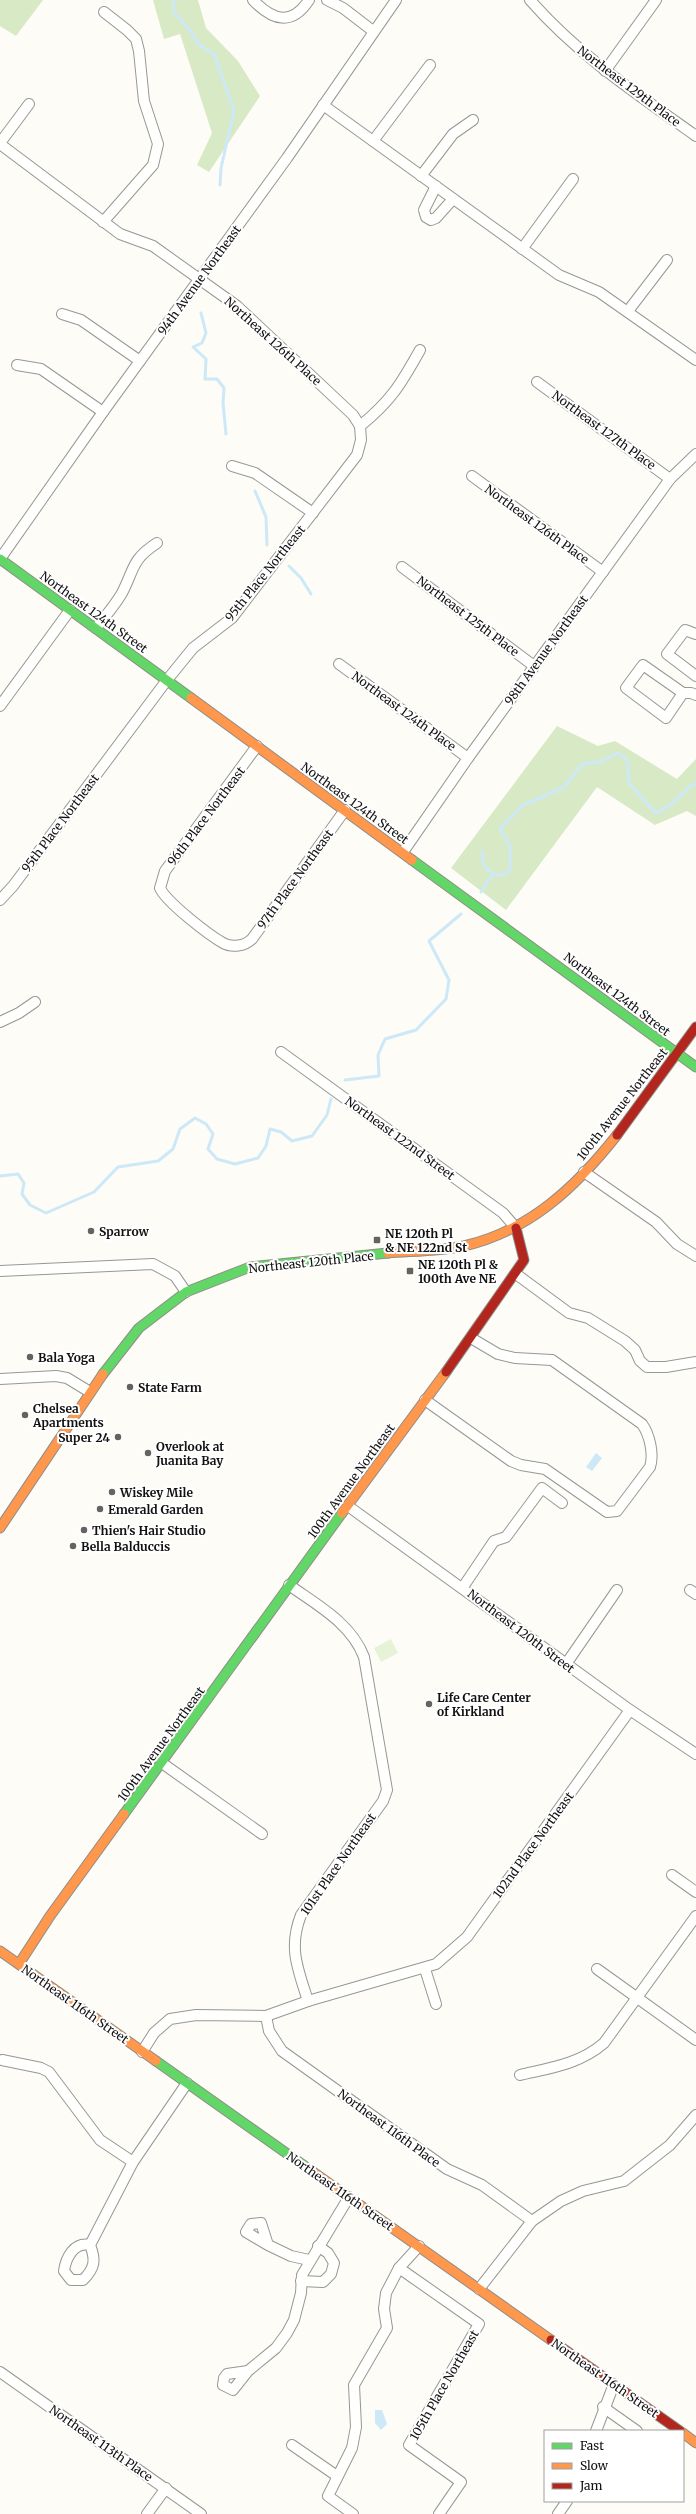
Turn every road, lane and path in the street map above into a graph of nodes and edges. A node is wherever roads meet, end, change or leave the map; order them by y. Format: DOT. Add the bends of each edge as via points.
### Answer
graph roads {
  1 [pos="253,0"];
  2 [pos="309,0"];
  3 [pos="327,0"];
  4 [pos="396,0"];
  5 [pos="530,0"];
  6 [pos="656,0"];
  7 [pos="104,12"];
  8 [pos="373,31"];
  9 [pos="430,65"];
  10 [pos="605,71"];
  11 [pos="29,104"];
  12 [pos="323,105"];
  13 [pos="473,120"];
  14 [pos="696,136"];
  15 [pos="373,141"];
  16 [pos="0,143"];
  17 [pos="421,176"];
  18 [pos="573,179"];
  19 [pos="436,186"];
  20 [pos="453,199"];
  21 [pos="103,222"];
  22 [pos="522,249"];
  23 [pos="666,260"];
  24 [pos="199,278"];
  25 [pos="628,311"];
  26 [pos="62,314"];
  27 [pos="420,350"];
  28 [pos="696,360"];
  29 [pos="140,361"];
  30 [pos="16,365"];
  31 [pos="537,382"];
  32 [pos="103,412"];
  33 [pos="360,426"];
  34 [pos="696,454"];
  35 [pos="232,466"];
  36 [pos="472,476"];
  37 [pos="670,479"];
  38 [pos="312,513"];
  39 [pos="157,543"];
  40 [pos="0,559"];
  41 [pos="402,567"];
  42 [pos="603,572"];
  43 [pos="70,610"];
  44 [pos="96,628"];
  45 [pos="696,634"];
  46 [pos="339,664"];
  47 [pos="534,666"];
  48 [pos="695,674"];
  49 [pos="166,680"];
  50 [pos="683,693"];
  51 [pos="696,695"];
  52 [pos="0,706"];
  53 [pos="257,746"];
  54 [pos="468,758"];
  55 [pos="345,810"];
  56 [pos="403,852"];
  57 [pos="0,900"];
  58 [pos="242,945"];
  59 [pos="35,1002"];
  60 [pos="0,1022"];
  61 [pos="696,1027"];
  62 [pos="281,1052"];
  63 [pos="677,1054"];
  64 [pos="696,1067"];
  65 [pos="584,1172"];
  66 [pos="516,1228"];
  67 [pos="696,1256"];
  68 [pos="0,1271"];
  69 [pos="516,1274"];
  70 [pos="186,1292"];
  71 [pos="471,1338"];
  72 [pos="696,1362"];
  73 [pos="0,1379"];
  74 [pos="90,1392"];
  75 [pos="425,1400"];
  76 [pos="562,1503"];
  77 [pos="348,1506"];
  78 [pos="0,1528"];
  79 [pos="289,1585"];
  80 [pos="463,1587"];
  81 [pos="617,1590"];
  82 [pos="566,1664"];
  83 [pos="630,1710"];
  84 [pos="696,1754"];
  85 [pos="162,1763"];
  86 [pos="262,1834"];
  87 [pos="672,1875"];
  88 [pos="696,1892"];
  89 [pos="696,1916"];
  90 [pos="0,1951"];
  91 [pos="19,1964"];
  92 [pos="425,1969"];
  93 [pos="597,1969"];
  94 [pos="637,1998"];
  95 [pos="308,2001"];
  96 [pos="436,2004"];
  97 [pos="266,2016"];
  98 [pos="696,2040"];
  99 [pos="142,2052"];
  100 [pos="2,2060"];
  101 [pos="520,2075"];
  102 [pos="187,2083"];
  103 [pos="696,2115"];
  104 [pos="133,2162"];
  105 [pos="349,2197"];
  106 [pos="532,2221"];
  107 [pos="90,2244"];
  108 [pos="268,2245"];
  109 [pos="318,2246"];
  110 [pos="419,2246"];
  111 [pos="310,2260"];
  112 [pos="399,2268"];
  113 [pos="301,2281"];
  114 [pos="479,2289"];
  115 [pos="248,2371"];
  116 [pos="0,2372"];
  117 [pos="614,2384"];
  118 [pos="604,2407"];
  119 [pos="596,2430"];
  120 [pos="636,2430"];
  121 [pos="679,2430"];
  122 [pos="684,2434"];
  123 [pos="696,2442"];
  124 [pos="292,2445"];
  125 [pos="337,2476"];
  126 [pos="166,2488"];
  127 [pos="566,2502"];
  128 [pos="147,2514"];
  129 [pos="201,2514"];
  130 [pos="353,2514"];
  131 [pos="438,2514"];
  132 [pos="558,2514"];
  1 -- 2 [label="street" via="270,14 285,19 296,15"];
  3 -- 8 [label="street" via="343,8"];
  4 -- 8 [label="street, 94th Avenue Northeast"];
  5 -- 10 [label="street, Northeast 129th Place" via="553,26"];
  6 -- 10 [label="street"];
  7 -- 21 [label="street" via="136,40 144,101 158,144 153,165"];
  8 -- 12 [label="street, 94th Avenue Northeast"];
  9 -- 15 [label="street"];
  10 -- 14 [label="street, Northeast 129th Place"];
  11 -- 16 [label="street, Northeast 126th Place"];
  12 -- 15 [label="street"];
  12 -- 24 [label="street, 94th Avenue Northeast"];
  13 -- 17 [label="street" via="453,134"];
  15 -- 17 [label="street"];
  16 -- 21 [label="street, Northeast 126th Place"];
  17 -- 19 [label="street"];
  18 -- 22 [label="street"];
  19 -- 20 [label="street"];
  19 -- 20 [label="street" via="424,210 426,217 430,220 436,218"];
  20 -- 22 [label="street"];
  21 -- 24 [label="street, Northeast 126th Place" via="120,234 153,246"];
  22 -- 25 [label="street" via="559,275 599,292"];
  23 -- 25 [label="street"];
  24 -- 29 [label="street, 94th Avenue Northeast"];
  24 -- 33 [label="street, Northeast 126th Place" via="261,327 353,415"];
  25 -- 28 [label="street"];
  26 -- 29 [label="street" via="81,320"];
  27 -- 33 [label="street" via="399,386 382,408"];
  29 -- 32 [label="street, 94th Avenue Northeast"];
  30 -- 32 [label="street" via="41,369"];
  31 -- 37 [label="street, Northeast 127th Place"];
  32 -- 40 [label="street, 94th Avenue Northeast"];
  33 -- 38 [label="street, 95th Place Northeast" via="357,455"];
  34 -- 37 [label="street, 98th Avenue Northeast"];
  35 -- 38 [label="street" via="255,473"];
  36 -- 42 [label="street, Northeast 126th Place"];
  37 -- 42 [label="street, 98th Avenue Northeast"];
  38 -- 49 [label="street, 95th Place Northeast" via="232,618 193,648"];
  39 -- 44 [label="street" via="142,553 130,570 122,593"];
  40 -- 43 [label="street, Northeast 124th Street"];
  41 -- 47 [label="street, Northeast 125th Place"];
  42 -- 47 [label="street, 98th Avenue Northeast"];
  43 -- 44 [label="street, Northeast 124th Street"];
  43 -- 52 [label="street"];
  44 -- 49 [label="street, Northeast 124th Street"];
  45 -- 48 [label="street" via="685,630 667,654"];
  46 -- 54 [label="street, Northeast 124th Place"];
  47 -- 54 [label="street, 98th Avenue Northeast"];
  49 -- 53 [label="street, Northeast 124th Street"];
  49 -- 57 [label="street, 95th Place Northeast" via="27,868"];
  50 -- 50 [label="street" via="666,718 626,688 643,665"];
  50 -- 51 [label="street"];
  53 -- 55 [label="street, Northeast 124th Street"];
  53 -- 58 [label="street, 96th Place Northeast" via="165,871 160,888 169,902 224,943"];
  54 -- 56 [label="street, 98th Avenue Northeast"];
  55 -- 56 [label="street, Northeast 124th Street"];
  55 -- 58 [label="street, 97th Place Northeast" via="252,939"];
  56 -- 63 [label="street, Northeast 124th Street"];
  59 -- 60 [label="street" via="20,1013"];
  61 -- 63 [label="street, 100th Avenue Northeast"];
  62 -- 66 [label="street, Northeast 122nd Street" via="503,1213"];
  63 -- 64 [label="street, Northeast 124th Street"];
  63 -- 65 [label="street, 100th Avenue Northeast" via="611,1142"];
  65 -- 66 [label="street, 100th Avenue Northeast" via="561,1197"];
  65 -- 67 [label="street" via="656,1222 677,1244"];
  66 -- 69 [label="street, 100th Avenue Northeast" via="524,1260"];
  66 -- 70 [label="street, Northeast 120th Place" via="462,1246 250,1267"];
  68 -- 70 [label="street" via="153,1264 175,1276"];
  69 -- 71 [label="street, 100th Avenue Northeast"];
  69 -- 72 [label="street" via="569,1313 588,1318 626,1341 647,1367"];
  70 -- 74 [label="street" via="139,1328"];
  71 -- 75 [label="street, 100th Avenue Northeast"];
  71 -- 75 [label="street" via="498,1354 515,1358 552,1360 642,1424 647,1431 652,1461 650,1467 617,1511 607,1512 545,1469 511,1461"];
  73 -- 74 [label="street" via="56,1376 67,1378"];
  74 -- 78 [label="street"];
  75 -- 77 [label="street, 100th Avenue Northeast"];
  76 -- 80 [label="street" via="542,1488 506,1537 494,1541"];
  77 -- 79 [label="street, 100th Avenue Northeast"];
  77 -- 80 [label="street, Northeast 120th Street"];
  79 -- 85 [label="street, 100th Avenue Northeast"];
  79 -- 95 [label="street, 101st Place Northeast" via="348,1629 358,1642 364,1657 387,1790 383,1801 301,1915 296,1927 294,1952"];
  80 -- 82 [label="street, Northeast 120th Street"];
  81 -- 82 [label="street"];
  82 -- 83 [label="street, Northeast 120th Street"];
  83 -- 84 [label="street, Northeast 120th Street"];
  83 -- 92 [label="street, 102nd Place Northeast" via="467,1937 448,1956"];
  85 -- 86 [label="street"];
  85 -- 91 [label="street, 100th Avenue Northeast" via="50,1916"];
  87 -- 88 [label="street"];
  89 -- 94 [label="street"];
  90 -- 91 [label="street, Northeast 116th Street"];
  91 -- 99 [label="street, Northeast 116th Street"];
  92 -- 95 [label="street, 102nd Place Northeast"];
  92 -- 96 [label="street"];
  93 -- 94 [label="street"];
  94 -- 98 [label="street"];
  94 -- 101 [label="street" via="604,2043 591,2054 577,2061"];
  95 -- 97 [label="street"];
  97 -- 99 [label="street" via="196,2015 170,2019 154,2033"];
  97 -- 106 [label="street, Northeast 116th Place" via="269,2030 282,2051 447,2169 482,2185"];
  99 -- 102 [label="street, Northeast 116th Street"];
  100 -- 104 [label="street" via="42,2068 49,2072 100,2140"];
  102 -- 104 [label="street"];
  102 -- 105 [label="street, Northeast 116th Street"];
  103 -- 106 [label="street" via="670,2145 624,2181 583,2191 561,2201"];
  104 -- 107 [label="street"];
  105 -- 109 [label="street"];
  105 -- 110 [label="street, Northeast 116th Street"];
  106 -- 114 [label="street"];
  108 -- 111 [label="street" via="291,2256"];
  109 -- 111 [label="street"];
  109 -- 113 [label="street" via="328,2253 334,2263 331,2274 323,2282"];
  110 -- 112 [label="street"];
  110 -- 114 [label="street, Northeast 116th Street"];
  111 -- 113 [label="street"];
  112 -- 125 [label="street" via="386,2292 384,2309 387,2328 354,2385 356,2427 352,2448"];
  112 -- 131 [label="street, 105th Place Northeast" via="479,2324 409,2445 461,2482"];
  113 -- 115 [label="street" via="294,2320 287,2333 276,2348"];
  114 -- 117 [label="street, Northeast 116th Street"];
  116 -- 126 [label="street, Northeast 113th Place"];
  117 -- 118 [label="street"];
  117 -- 121 [label="street, Northeast 116th Street"];
  118 -- 119 [label="street"];
  118 -- 120 [label="street"];
  122 -- 123 [label="street"];
  124 -- 125 [label="street"];
  125 -- 130 [label="street" via="328,2496"];
  126 -- 128 [label="street"];
  126 -- 129 [label="street, Northeast 113th Place"];
  127 -- 132 [label="street"];
}
